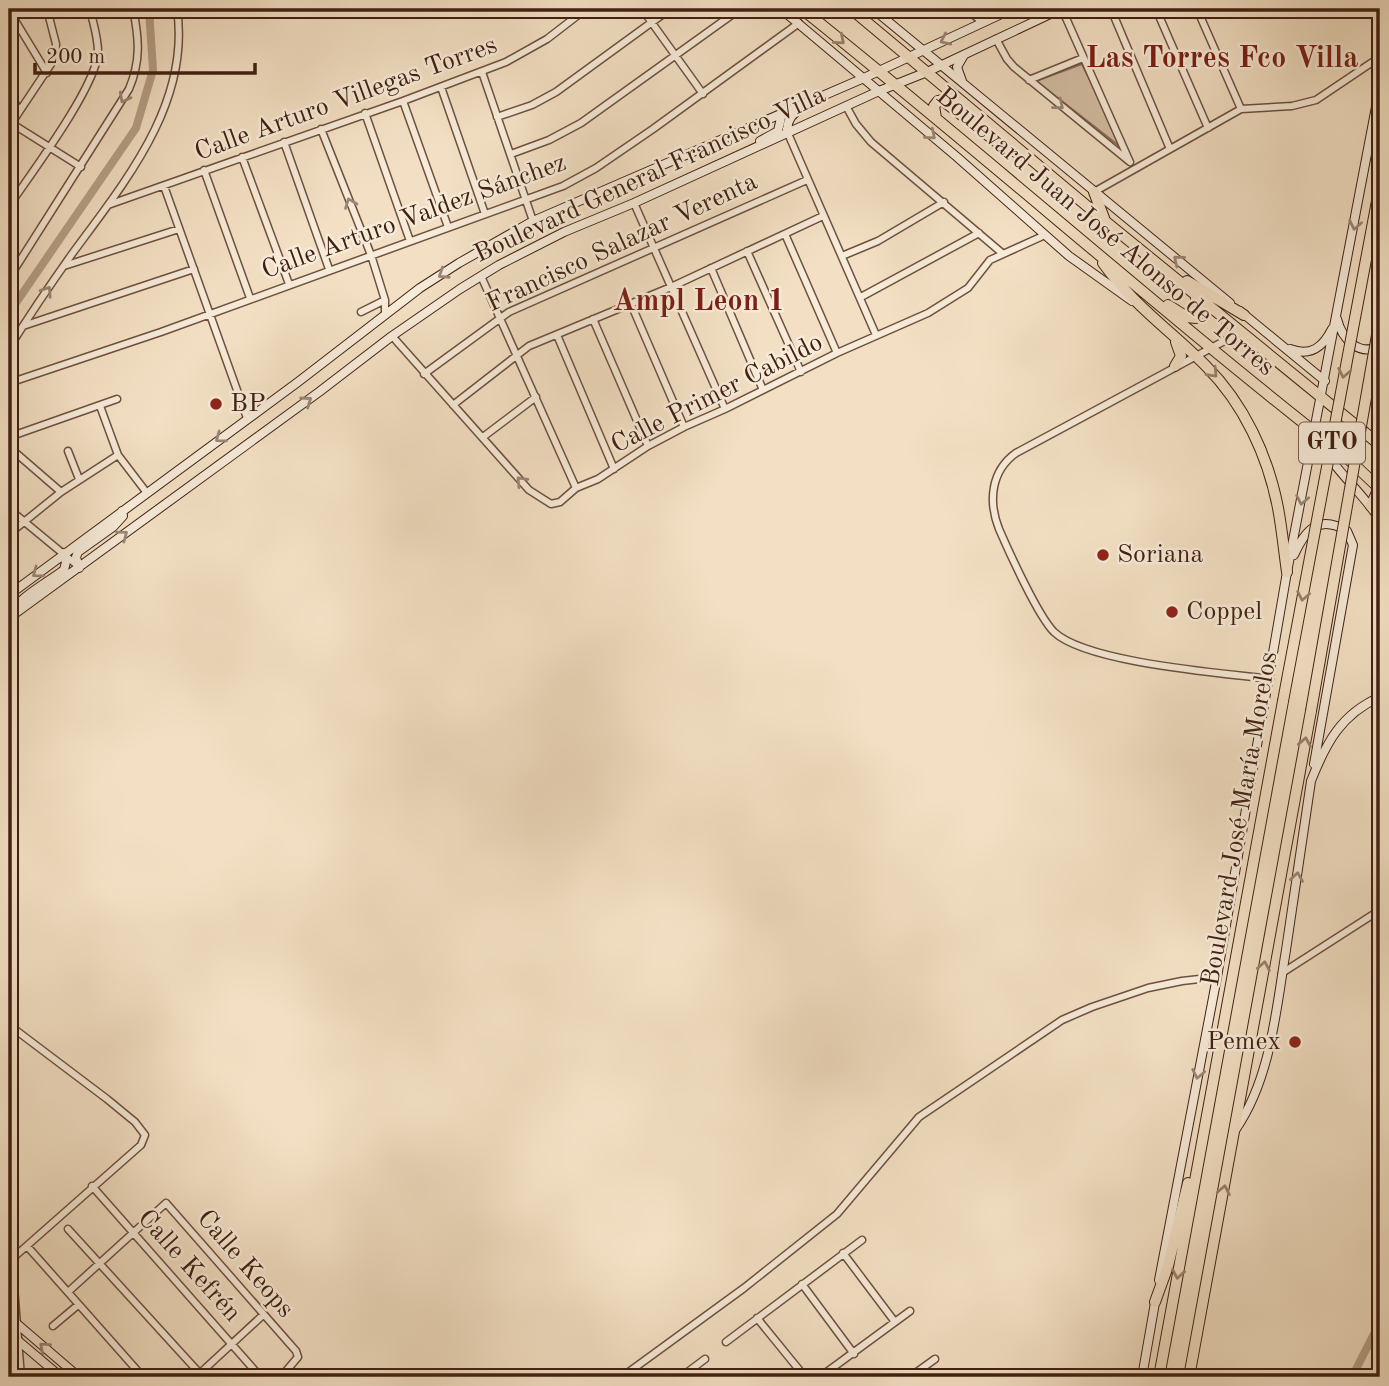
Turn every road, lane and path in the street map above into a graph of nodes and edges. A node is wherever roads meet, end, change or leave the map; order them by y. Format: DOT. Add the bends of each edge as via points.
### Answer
graph roads {
  1 [pos="25,9"];
  2 [pos="47,9"];
  3 [pos="90,9"];
  4 [pos="133,9"];
  5 [pos="177,9"];
  6 [pos="586,9"];
  7 [pos="642,9"];
  8 [pos="670,9"];
  9 [pos="740,9"];
  10 [pos="781,9"];
  11 [pos="802,9"];
  12 [pos="852,9"];
  13 [pos="873,9"];
  14 [pos="967,9"];
  15 [pos="1012,9"];
  16 [pos="1062,9"];
  17 [pos="1111,9"];
  18 [pos="1156,9"];
  19 [pos="1196,9"];
  20 [pos="11,18"];
  21 [pos="982,22"];
  22 [pos="652,23"];
  23 [pos="799,23"];
  24 [pos="996,39"];
  25 [pos="923,50"];
  26 [pos="966,54"];
  27 [pos="676,56"];
  28 [pos="909,57"];
  29 [pos="1380,57"];
  30 [pos="1083,58"];
  31 [pos="846,63"];
  32 [pos="941,65"];
  33 [pos="877,71"];
  34 [pos="482,72"];
  35 [pos="927,72"];
  36 [pos="47,73"];
  37 [pos="864,78"];
  38 [pos="1029,80"];
  39 [pos="894,85"];
  40 [pos="1380,86"];
  41 [pos="441,87"];
  42 [pos="839,88"];
  43 [pos="879,91"];
  44 [pos="970,91"];
  45 [pos="9,93"];
  46 [pos="703,94"];
  47 [pos="1379,96"];
  48 [pos="403,101"];
  49 [pos="846,106"];
  50 [pos="1241,109"];
  51 [pos="19,110"];
  52 [pos="365,113"];
  53 [pos="782,113"];
  54 [pos="497,117"];
  55 [pos="936,118"];
  56 [pos="10,122"];
  57 [pos="1208,128"];
  58 [pos="321,129"];
  59 [pos="788,133"];
  60 [pos="284,142"];
  61 [pos="48,147"];
  62 [pos="1170,149"];
  63 [pos="511,154"];
  64 [pos="242,157"];
  65 [pos="1030,157"];
  66 [pos="1130,162"];
  67 [pos="714,166"];
  68 [pos="80,167"];
  69 [pos="204,170"];
  70 [pos="1134,170"];
  71 [pos="807,180"];
  72 [pos="1380,185"];
  73 [pos="164,186"];
  74 [pos="1094,192"];
  75 [pos="527,199"];
  76 [pos="944,202"];
  77 [pos="634,203"];
  78 [pos="108,205"];
  79 [pos="9,206"];
  80 [pos="485,214"];
  81 [pos="823,216"];
  82 [pos="533,221"];
  83 [pos="1105,221"];
  84 [pos="448,227"];
  85 [pos="179,229"];
  86 [pos="979,233"];
  87 [pos="785,234"];
  88 [pos="1045,235"];
  89 [pos="410,241"];
  90 [pos="653,248"];
  91 [pos="747,251"];
  92 [pos="1002,253"];
  93 [pos="1097,254"];
  94 [pos="370,255"];
  95 [pos="842,256"];
  96 [pos="64,266"];
  97 [pos="1163,267"];
  98 [pos="711,268"];
  99 [pos="194,269"];
  100 [pos="329,269"];
  101 [pos="1116,269"];
  102 [pos="481,276"];
  103 [pos="9,278"];
  104 [pos="289,284"];
  105 [pos="671,287"];
  106 [pos="1189,289"];
  107 [pos="860,297"];
  108 [pos="250,299"];
  109 [pos="385,300"];
  110 [pos="631,304"];
  111 [pos="1140,307"];
  112 [pos="360,312"];
  113 [pos="210,314"];
  114 [pos="385,314"];
  115 [pos="1244,315"];
  116 [pos="1337,316"];
  117 [pos="499,318"];
  118 [pos="1380,318"];
  119 [pos="593,319"];
  120 [pos="23,327"];
  121 [pos="1241,332"];
  122 [pos="556,335"];
  123 [pos="876,335"];
  124 [pos="1172,335"];
  125 [pos="392,336"];
  126 [pos="1279,343"];
  127 [pos="1380,346"];
  128 [pos="9,348"];
  129 [pos="1211,348"];
  130 [pos="837,353"];
  131 [pos="517,354"];
  132 [pos="1196,356"];
  133 [pos="1175,366"];
  134 [pos="801,372"];
  135 [pos="424,374"];
  136 [pos="1325,381"];
  137 [pos="9,383"];
  138 [pos="762,390"];
  139 [pos="536,397"];
  140 [pos="1322,398"];
  141 [pos="117,399"];
  142 [pos="453,405"];
  143 [pos="100,406"];
  144 [pos="725,410"];
  145 [pos="247,418"];
  146 [pos="684,427"];
  147 [pos="1315,433"];
  148 [pos="9,437"];
  149 [pos="483,437"];
  150 [pos="1380,445"];
  151 [pos="648,446"];
  152 [pos="9,447"];
  153 [pos="68,451"];
  154 [pos="118,455"];
  155 [pos="614,469"];
  156 [pos="79,480"];
  157 [pos="1380,487"];
  158 [pos="576,488"];
  159 [pos="61,492"];
  160 [pos="146,493"];
  161 [pos="1371,506"];
  162 [pos="9,509"];
  163 [pos="122,512"];
  164 [pos="1380,520"];
  165 [pos="24,522"];
  166 [pos="9,534"];
  167 [pos="64,553"];
  168 [pos="79,568"];
  169 [pos="1287,572"];
  170 [pos="9,595"];
  171 [pos="9,618"];
  172 [pos="1270,679"];
  173 [pos="1380,698"];
  174 [pos="1311,781"];
  175 [pos="1380,910"];
  176 [pos="1282,973"];
  177 [pos="1217,977"];
  178 [pos="9,1025"];
  179 [pos="1234,1131"];
  180 [pos="1203,1139"];
  181 [pos="92,1186"];
  182 [pos="9,1223"];
  183 [pos="68,1229"];
  184 [pos="133,1233"];
  185 [pos="862,1240"];
  186 [pos="27,1245"];
  187 [pos="843,1253"];
  188 [pos="13,1258"];
  189 [pos="100,1264"];
  190 [pos="802,1284"];
  191 [pos="68,1293"];
  192 [pos="1155,1302"];
  193 [pos="78,1305"];
  194 [pos="910,1311"];
  195 [pos="263,1315"];
  196 [pos="757,1318"];
  197 [pos="12,1320"];
  198 [pos="895,1322"];
  199 [pos="52,1326"];
  200 [pos="9,1333"];
  201 [pos="17,1340"];
  202 [pos="726,1342"];
  203 [pos="232,1344"];
  204 [pos="854,1353"];
  205 [pos="705,1359"];
  206 [pos="935,1359"];
  207 [pos="288,1371"];
  208 [pos="257,1373"];
  209 [pos="199,1376"];
  210 [pos="295,1376"];
  211 [pos="21,1377"];
  212 [pos="61,1377"];
  213 [pos="79,1377"];
  214 [pos="144,1377"];
  215 [pos="281,1377"];
  216 [pos="622,1377"];
  217 [pos="681,1377"];
  218 [pos="805,1377"];
  219 [pos="820,1377"];
  220 [pos="910,1377"];
  221 [pos="1142,1377"];
  222 [pos="1159,1377"];
  223 [pos="1189,1377"];
  1 -- 20 [label="street"];
  2 -- 36 [label="street" via="56,51"];
  3 -- 61 [label="street" via="96,62 88,85"];
  4 -- 68 [label="street, one-way" via="139,48 135,74"];
  5 -- 78 [label="street" via="176,61 167,103 140,157"];
  6 -- 34 [label="street, Calle Arturo Villegas Torres" via="526,51"];
  7 -- 22 [label="street"];
  8 -- 22 [label="street"];
  9 -- 27 [label="street"];
  10 -- 23 [label="street"];
  11 -- 33 [label="main road, Boulevard Juan José Alonso de Torres, one-way"];
  12 -- 28 [label="main road, Boulevard Juan José Alonso de Torres"];
  13 -- 25 [label="street"];
  14 -- 21 [label="street"];
  15 -- 21 [label="street, Boulevard General Francisco Villa"];
  16 -- 24 [label="street, Boulevard General Francisco Villa"];
  16 -- 30 [label="street"];
  17 -- 62 [label="street"];
  18 -- 57 [label="street"];
  19 -- 50 [label="street"];
  20 -- 36 [label="street"];
  21 -- 25 [label="street, Boulevard General Francisco Villa, one-way"];
  22 -- 27 [label="street"];
  22 -- 54 [label="street" via="556,92"];
  23 -- 31 [label="street"];
  23 -- 46 [label="street, Calle Arturo Valdez Sánchez"];
  24 -- 26 [label="street, Boulevard General Francisco Villa"];
  24 -- 38 [label="street" via="1007,59"];
  25 -- 28 [label="street, Boulevard General Francisco Villa"];
  25 -- 32 [label="street"];
  26 -- 32 [label="street, Boulevard General Francisco Villa"];
  26 -- 44 [label="street" via="957,71"];
  27 -- 46 [label="street"];
  27 -- 63 [label="street" via="572,128"];
  28 -- 33 [label="street, Boulevard General Francisco Villa"];
  28 -- 35 [label="main road, Boulevard Juan José Alonso de Torres"];
  29 -- 50 [label="street" via="1316,100"];
  30 -- 38 [label="street"];
  30 -- 66 [label="street"];
  31 -- 37 [label="street"];
  31 -- 42 [label="street" via="845,80"];
  32 -- 35 [label="street, Boulevard General Francisco Villa"];
  32 -- 44 [label="street"];
  33 -- 37 [label="street, Boulevard General Francisco Villa"];
  33 -- 39 [label="main road, Boulevard Juan José Alonso de Torres"];
  34 -- 41 [label="street, Calle Arturo Villegas Torres"];
  34 -- 54 [label="street"];
  35 -- 39 [label="street, Boulevard General Francisco Villa"];
  35 -- 65 [label="main road, Boulevard Juan José Alonso de Torres"];
  36 -- 51 [label="street"];
  37 -- 42 [label="street, Boulevard General Francisco Villa"];
  37 -- 43 [label="street"];
  38 -- 66 [label="street, one-way"];
  39 -- 43 [label="street, Boulevard General Francisco Villa"];
  39 -- 55 [label="main road, Boulevard Juan José Alonso de Torres"];
  40 -- 47 [label="street"];
  41 -- 48 [label="street, Calle Arturo Villegas Torres"];
  41 -- 80 [label="street"];
  42 -- 53 [label="street, Boulevard General Francisco Villa"];
  42 -- 59 [label="street" via="794,113"];
  43 -- 49 [label="street, Boulevard General Francisco Villa"];
  43 -- 88 [label="street, one-way"];
  44 -- 74 [label="street"];
  45 -- 51 [label="street"];
  46 -- 75 [label="street, Calle Arturo Valdez Sánchez" via="596,168"];
  47 -- 116 [label="street, one-way"];
  48 -- 52 [label="street, Calle Arturo Villegas Torres"];
  48 -- 84 [label="street"];
  49 -- 59 [label="street, Boulevard General Francisco Villa"];
  49 -- 76 [label="street" via="871,142"];
  50 -- 57 [label="street"];
  51 -- 56 [label="street"];
  52 -- 58 [label="street, Calle Arturo Villegas Torres"];
  52 -- 89 [label="street"];
  53 -- 59 [label="street"];
  53 -- 67 [label="street" via="780,128 774,133"];
  53 -- 82 [label="street, Boulevard General Francisco Villa"];
  54 -- 63 [label="street"];
  55 -- 65 [label="main road" via="934,106 942,100 1002,146"];
  55 -- 93 [label="main road, Boulevard Juan José Alonso de Torres"];
  56 -- 61 [label="street"];
  57 -- 62 [label="street"];
  58 -- 60 [label="street, Calle Arturo Villegas Torres"];
  94 -- 58 [label="street, one-way"];
  59 -- 67 [label="street, Boulevard General Francisco Villa"];
  59 -- 71 [label="street"];
  60 -- 64 [label="street, Calle Arturo Villegas Torres"];
  60 -- 100 [label="street"];
  61 -- 68 [label="street"];
  61 -- 79 [label="street"];
  62 -- 70 [label="street"];
  63 -- 75 [label="street"];
  64 -- 69 [label="street, Calle Arturo Villegas Torres"];
  64 -- 104 [label="street"];
  65 -- 83 [label="main road, Boulevard Juan José Alonso de Torres"];
  66 -- 70 [label="street"];
  67 -- 77 [label="street, Boulevard General Francisco Villa"];
  68 -- 103 [label="street"];
  69 -- 73 [label="street, Calle Arturo Villegas Torres"];
  69 -- 108 [label="street"];
  70 -- 74 [label="street"];
  71 -- 81 [label="street"];
  71 -- 90 [label="street, Francisco Salazar Verenta"];
  72 -- 180 [label="main road, Boulevard José María Morelos / GTO, one-way, bridge"];
  73 -- 78 [label="street, Calle Arturo Villegas Torres"];
  73 -- 85 [label="street"];
  74 -- 83 [label="main road"];
  115 -- 74 [label="street, one-way"];
  75 -- 80 [label="street, Calle Arturo Valdez Sánchez"];
  75 -- 82 [label="street"];
  76 -- 86 [label="street"];
  76 -- 95 [label="street"];
  77 -- 90 [label="street"];
  77 -- 102 [label="street, Boulevard General Francisco Villa" via="564,232"];
  78 -- 96 [label="street"];
  80 -- 84 [label="street, Calle Arturo Valdez Sánchez"];
  81 -- 87 [label="street"];
  81 -- 95 [label="street"];
  82 -- 114 [label="street, Boulevard General Francisco Villa, one-way" via="459,263"];
  83 -- 97 [label="main road, Boulevard Juan José Alonso de Torres"];
  84 -- 89 [label="street, Calle Arturo Valdez Sánchez"];
  85 -- 96 [label="street"];
  85 -- 99 [label="street"];
  86 -- 92 [label="street"];
  86 -- 107 [label="street"];
  87 -- 91 [label="street"];
  87 -- 130 [label="street"];
  88 -- 92 [label="street, Calle Primer Cabildo"];
  88 -- 111 [label="street"];
  89 -- 94 [label="street, Calle Arturo Valdez Sánchez"];
  90 -- 105 [label="street"];
  90 -- 117 [label="street, Francisco Salazar Verenta"];
  91 -- 98 [label="street"];
  91 -- 134 [label="street"];
  92 -- 123 [label="street, Calle Primer Cabildo" via="983,267 962,293"];
  93 -- 101 [label="main road, Boulevard Juan José Alonso de Torres"];
  93 -- 111 [label="main road"];
  94 -- 100 [label="street, Calle Arturo Valdez Sánchez"];
  94 -- 109 [label="street"];
  95 -- 107 [label="street"];
  120 -- 96 [label="street, one-way"];
  97 -- 106 [label="main road, Boulevard Juan José Alonso de Torres"];
  97 -- 115 [label="main road"];
  98 -- 105 [label="street"];
  98 -- 138 [label="street"];
  99 -- 113 [label="street"];
  99 -- 120 [label="street"];
  100 -- 104 [label="street, Calle Arturo Valdez Sánchez"];
  101 -- 106 [label="main road" via="1182,314 1196,318 1202,307"];
  101 -- 129 [label="main road, Boulevard Juan José Alonso de Torres"];
  102 -- 117 [label="street"];
  102 -- 125 [label="street, Boulevard General Francisco Villa"];
  104 -- 108 [label="street, Calle Arturo Valdez Sánchez"];
  105 -- 110 [label="street"];
  105 -- 144 [label="street"];
  106 -- 121 [label="main road, Boulevard Juan José Alonso de Torres"];
  107 -- 123 [label="street"];
  108 -- 113 [label="street, Calle Arturo Valdez Sánchez"];
  109 -- 112 [label="street"];
  109 -- 114 [label="street"];
  110 -- 119 [label="street"];
  110 -- 146 [label="street"];
  111 -- 124 [label="main road"];
  113 -- 137 [label="street, Calle Arturo Valdez Sánchez"];
  113 -- 145 [label="street"];
  114 -- 145 [label="street, Boulevard General Francisco Villa"];
  115 -- 126 [label="street"];
  116 -- 126 [label="street" via="1323,344 1313,351 1300,352"];
  116 -- 127 [label="street" via="1347,341 1363,349"];
  116 -- 136 [label="street"];
  117 -- 131 [label="street"];
  117 -- 135 [label="street, Francisco Salazar Verenta"];
  179 -- 118 [label="main road, Boulevard José María Morelos / GTO, one-way, bridge"];
  119 -- 122 [label="street"];
  119 -- 151 [label="street"];
  120 -- 128 [label="street"];
  121 -- 129 [label="street"];
  121 -- 140 [label="main road, Boulevard Juan José Alonso de Torres"];
  122 -- 131 [label="street"];
  122 -- 155 [label="street"];
  123 -- 130 [label="street, Calle Primer Cabildo"];
  124 -- 132 [label="main road"];
  124 -- 133 [label="main road" via="1181,351"];
  125 -- 135 [label="street"];
  168 -- 125 [label="street, Boulevard General Francisco Villa, one-way"];
  126 -- 136 [label="street"];
  129 -- 132 [label="street"];
  129 -- 147 [label="main road, Boulevard Juan José Alonso de Torres"];
  130 -- 134 [label="street, Calle Primer Cabildo"];
  131 -- 139 [label="street"];
  131 -- 142 [label="street"];
  132 -- 133 [label="street"];
  132 -- 169 [label="main road, one-way" via="1232,396 1259,444 1279,510"];
  133 -- 172 [label="street" via="1008,458 993,486 998,526 1038,608 1064,640 1144,662"];
  134 -- 138 [label="street, Calle Primer Cabildo"];
  135 -- 142 [label="street"];
  136 -- 140 [label="street"];
  138 -- 144 [label="street, Calle Primer Cabildo"];
  139 -- 149 [label="street"];
  139 -- 158 [label="street"];
  140 -- 147 [label="street"];
  140 -- 150 [label="main road, Boulevard Juan José Alonso de Torres"];
  141 -- 143 [label="street"];
  142 -- 149 [label="street"];
  143 -- 148 [label="street"];
  143 -- 154 [label="street"];
  144 -- 146 [label="street, Calle Primer Cabildo"];
  145 -- 160 [label="street, Boulevard General Francisco Villa, one-way"];
  146 -- 151 [label="street, Calle Primer Cabildo"];
  147 -- 157 [label="main road, Boulevard Juan José Alonso de Torres"];
  147 -- 161 [label="street" via="1334,465"];
  147 -- 169 [label="street, one-way"];
  158 -- 149 [label="street, Calle Primer Cabildo, one-way" via="560,502 551,504 537,497"];
  151 -- 155 [label="street, Calle Primer Cabildo"];
  152 -- 159 [label="street"];
  153 -- 156 [label="street"];
  154 -- 156 [label="street"];
  154 -- 160 [label="street"];
  155 -- 158 [label="street, Calle Primer Cabildo"];
  156 -- 159 [label="street"];
  157 -- 161 [label="main road"];
  159 -- 165 [label="street"];
  160 -- 163 [label="street, Boulevard General Francisco Villa"];
  161 -- 164 [label="street"];
  162 -- 165 [label="street"];
  163 -- 167 [label="street, Boulevard General Francisco Villa"];
  163 -- 168 [label="street" via="118,523 78,552"];
  165 -- 166 [label="street"];
  165 -- 167 [label="street"];
  167 -- 168 [label="street"];
  167 -- 170 [label="street, Boulevard General Francisco Villa, one-way"];
  167 -- 171 [label="street" via="64,570 17,605"];
  168 -- 171 [label="street, Boulevard General Francisco Villa"];
  169 -- 172 [label="street"];
  169 -- 174 [label="street" via="1300,541 1314,527 1332,524 1347,531 1352,554"];
  172 -- 177 [label="street"];
  173 -- 174 [label="street" via="1363,705 1338,727"];
  176 -- 174 [label="street, one-way"];
  175 -- 176 [label="street"];
  176 -- 179 [label="street" via="1259,1087"];
  177 -- 192 [label="street, one-way"];
  177 -- 216 [label="street" via="1148,988 1062,1020 919,1117 837,1214"];
  178 -- 181 [label="street" via="135,1122 145,1135 141,1145"];
  223 -- 179 [label="main road, Boulevard José María Morelos / GTO, one-way"];
  180 -- 192 [label="main road"];
  180 -- 222 [label="main road, Boulevard José María Morelos / GTO, one-way"];
  181 -- 184 [label="street, Calle Kefrén"];
  181 -- 186 [label="street"];
  182 -- 188 [label="street"];
  183 -- 189 [label="street"];
  184 -- 189 [label="street"];
  184 -- 195 [label="street, Calle Keops" via="166,1203"];
  184 -- 203 [label="street, Calle Kefrén"];
  185 -- 187 [label="street"];
  186 -- 188 [label="street"];
  186 -- 191 [label="street"];
  187 -- 190 [label="street"];
  187 -- 198 [label="street"];
  188 -- 197 [label="street"];
  189 -- 191 [label="street"];
  189 -- 209 [label="street"];
  190 -- 196 [label="street"];
  190 -- 204 [label="street"];
  191 -- 193 [label="street"];
  192 -- 221 [label="street"];
  193 -- 199 [label="street"];
  193 -- 214 [label="street"];
  194 -- 198 [label="street"];
  195 -- 203 [label="street"];
  195 -- 207 [label="street, Calle Keops" via="296,1351 298,1357"];
  196 -- 202 [label="street"];
  196 -- 218 [label="street"];
  197 -- 201 [label="street"];
  213 -- 197 [label="street, one-way"];
  198 -- 204 [label="street"];
  200 -- 201 [label="street"];
  201 -- 211 [label="street"];
  201 -- 212 [label="street"];
  203 -- 208 [label="street, Calle Kefrén"];
  203 -- 209 [label="street"];
  204 -- 219 [label="street"];
  205 -- 217 [label="street"];
  206 -- 220 [label="street"];
  207 -- 210 [label="street"];
  207 -- 215 [label="street"];
}
